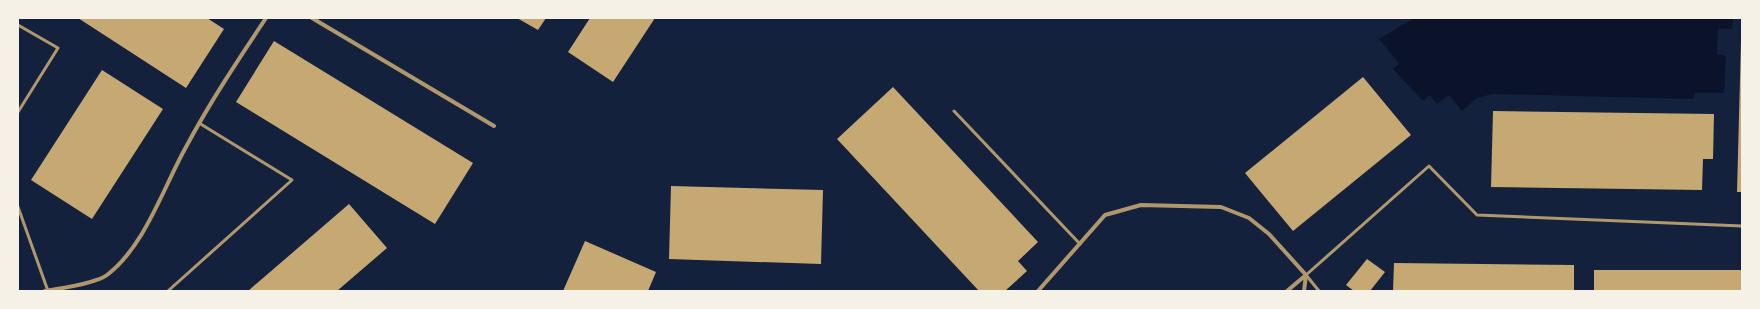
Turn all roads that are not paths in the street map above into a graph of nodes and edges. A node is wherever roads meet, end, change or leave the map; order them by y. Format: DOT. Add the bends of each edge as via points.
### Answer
graph roads {
  1 [pos="266,18"];
  2 [pos="312,18"];
  3 [pos="18,25"];
  4 [pos="954,111"];
  5 [pos="18,112"];
  6 [pos="199,123"];
  7 [pos="494,126"];
  8 [pos="18,207"];
  9 [pos="1742,226"];
  10 [pos="1080,244"];
  11 [pos="1306,275"];
  12 [pos="46,291"];
  13 [pos="168,291"];
  14 [pos="1038,291"];
  15 [pos="1287,291"];
  16 [pos="1304,291"];
  17 [pos="1319,291"];
  1 -- 6 [label="street"];
  2 -- 7 [label="street"];
  3 -- 5 [label="lane" via="58,48"];
  4 -- 10 [label="lane"];
  6 -- 12 [label="street" via="148,222 119,265 105,277"];
  6 -- 13 [label="lane" via="292,180"];
  8 -- 12 [label="lane"];
  9 -- 11 [label="lane" via="1477,215 1429,166"];
  10 -- 11 [label="street" via="1106,215 1141,204 1221,207 1249,218 1269,234"];
  10 -- 14 [label="street"];
  11 -- 15 [label="street"];
  11 -- 16 [label="street"];
  11 -- 17 [label="lane"];
}
